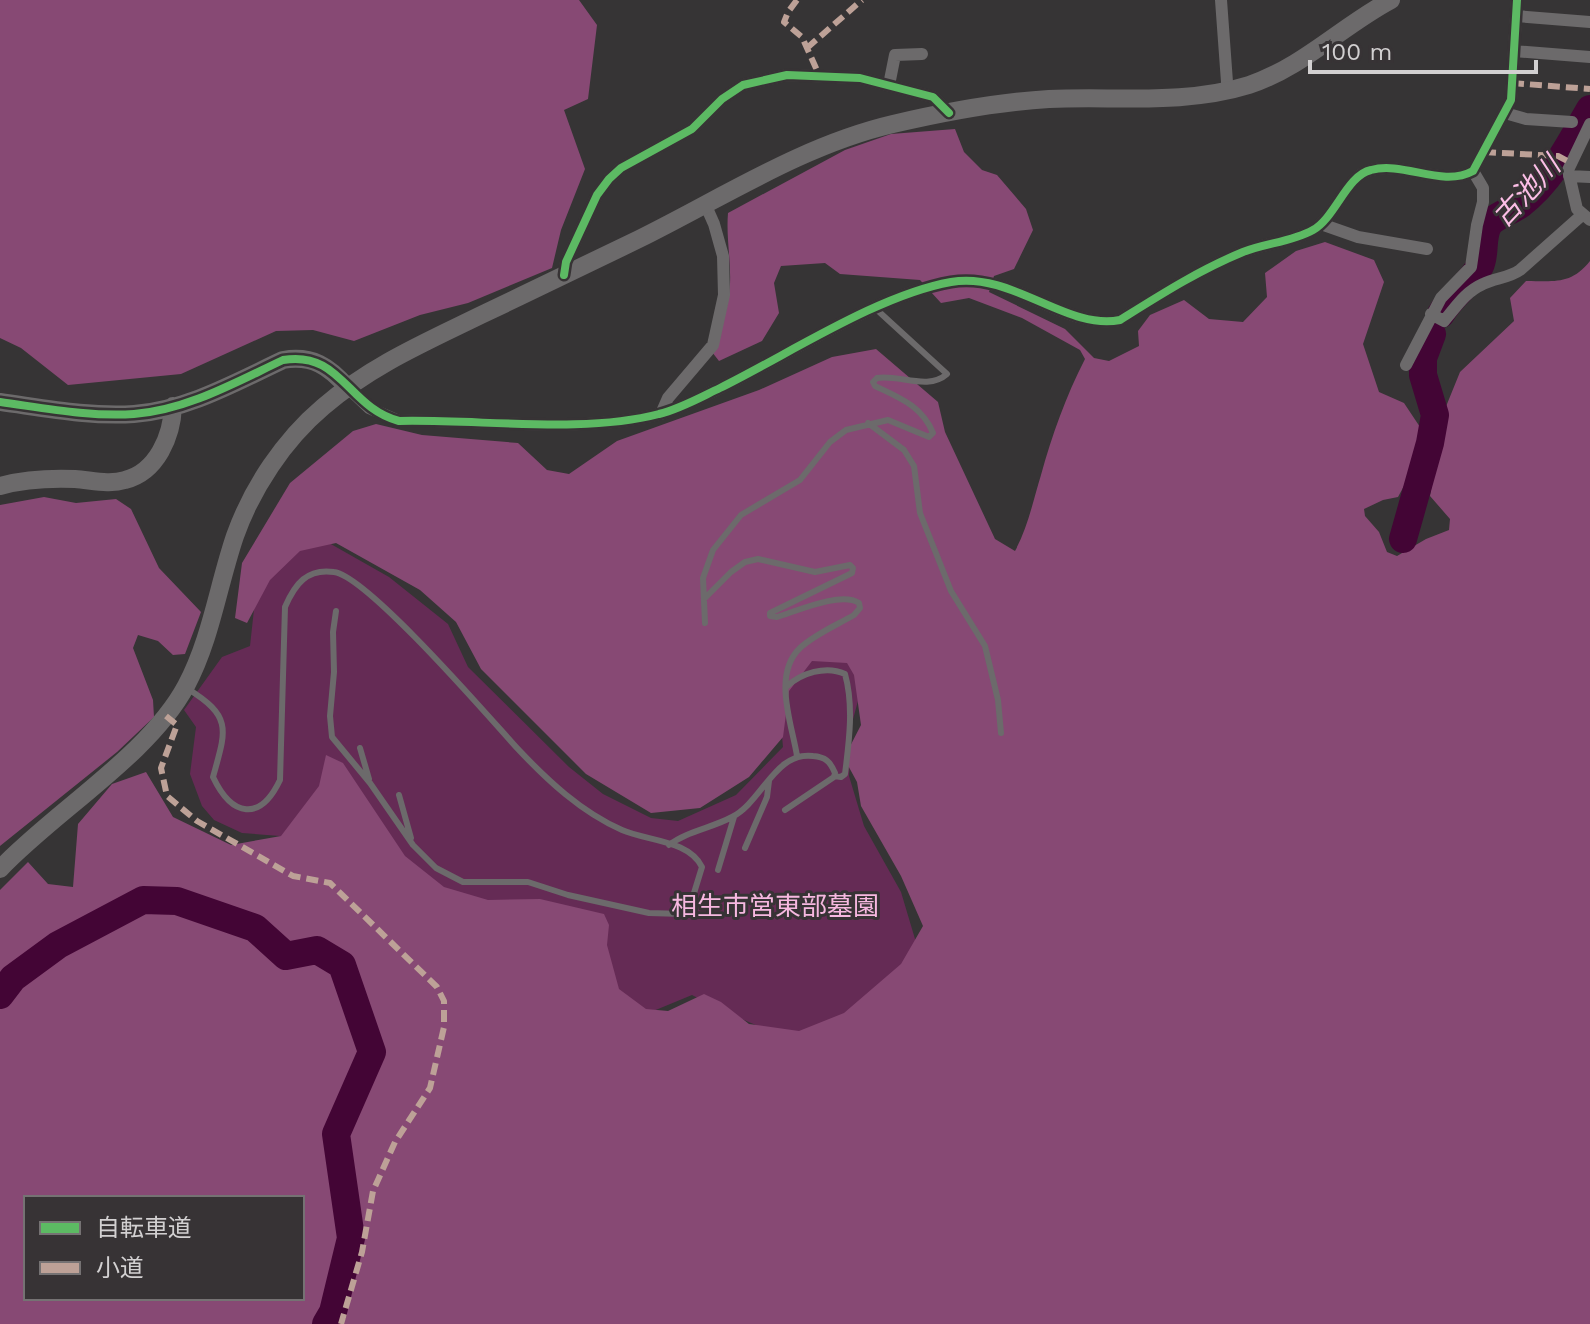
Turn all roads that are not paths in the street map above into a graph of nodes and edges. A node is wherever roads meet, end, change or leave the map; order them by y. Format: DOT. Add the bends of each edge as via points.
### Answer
graph roads {
  1 [pos="1221,0"];
  2 [pos="1391,0"];
  3 [pos="1517,0"];
  4 [pos="1516,16"];
  5 [pos="1590,22"];
  6 [pos="1514,51"];
  7 [pos="922,54"];
  8 [pos="1590,57"];
  9 [pos="889,85"];
  10 [pos="1230,90"];
  11 [pos="949,113"];
  12 [pos="1505,113"];
  13 [pos="1572,122"];
  14 [pos="1588,130"];
  15 [pos="1473,171"];
  16 [pos="1569,176"];
  17 [pos="1590,177"];
  18 [pos="706,206"];
  19 [pos="1586,218"];
  20 [pos="1321,224"];
  21 [pos="1427,249"];
  22 [pos="564,275"];
  23 [pos="876,309"];
  24 [pos="1431,314"];
  25 [pos="1406,365"];
  26 [pos="348,388"];
  27 [pos="0,402"];
  28 [pos="173,406"];
  29 [pos="661,414"];
  30 [pos="868,423"];
  31 [pos="0,486"];
  32 [pos="388,596"];
  33 [pos="704,599"];
  34 [pos="380,603"];
  35 [pos="336,611"];
  36 [pos="705,623"];
  37 [pos="786,687"];
  38 [pos="185,688"];
  39 [pos="1001,733"];
  40 [pos="360,748"];
  41 [pos="797,756"];
  42 [pos="834,776"];
  43 [pos="769,781"];
  44 [pos="370,783"];
  45 [pos="399,795"];
  46 [pos="785,810"];
  47 [pos="734,817"];
  48 [pos="413,845"];
  49 [pos="669,845"];
  50 [pos="745,848"];
  51 [pos="0,869"];
  52 [pos="718,870"];
  1 -- 10 [label="street"];
  2 -- 10 [label="street" via="1285,70"];
  3 -- 4 [label="street"];
  4 -- 5 [label="street"];
  4 -- 6 [label="street"];
  6 -- 8 [label="street"];
  6 -- 12 [label="street" via="1511,100"];
  7 -- 9 [label="street" via="895,55"];
  9 -- 11 [label="street" via="933,97"];
  9 -- 22 [label="street" via="860,78 787,75 743,85 692,129 609,179 597,195"];
  10 -- 11 [label="street" via="1173,97 1048,99"];
  11 -- 18 [label="street" via="855,133"];
  12 -- 13 [label="street"];
  12 -- 15 [label="street"];
  14 -- 16 [label="street"];
  15 -- 20 [label="street" via="1456,177 1367,170"];
  15 -- 24 [label="street" via="1483,188 1483,202 1471,267"];
  16 -- 17 [label="street"];
  16 -- 19 [label="street" via="1577,209"];
  18 -- 22 [label="street"];
  18 -- 29 [label="street" via="723,256 722,308 713,345 668,398"];
  19 -- 24 [label="street" via="1512,276 1480,285 1444,321"];
  20 -- 21 [label="street" via="1358,237"];
  20 -- 23 [label="street" via="1215,263 1107,323 988,283 954,281"];
  22 -- 26 [label="street" via="403,352"];
  23 -- 29 [label="street"];
  23 -- 30 [label="lane" via="947,374 931,382 889,376 873,382 917,408 928,420 933,433 929,437 888,420"];
  24 -- 25 [label="street"];
  26 -- 28 [label="street" via="319,361 297,357"];
  26 -- 29 [label="street" via="369,408 399,421 571,423"];
  26 -- 38 [label="street" via="300,430 251,499 205,643"];
  27 -- 28 [label="street" via="98,414 136,414"];
  28 -- 31 [label="street" via="160,453 128,480 47,478"];
  30 -- 33 [label="lane" via="846,430 800,480 741,515 713,550 703,578"];
  30 -- 39 [label="lane" via="904,450 914,466 920,513 930,539 951,591 985,646"];
  32 -- 34 [label="lane"];
  33 -- 36 [label="lane"];
  33 -- 37 [label="lane" via="731,572 758,559 815,572 853,568 770,613 777,617 841,599 859,603 854,615 802,646 788,665"];
  34 -- 38 [label="lane" via="337,572 318,571 295,585 285,607 280,780 270,800 257,808 238,808 222,796 213,777 223,720 209,702"];
  34 -- 49 [label="lane" via="571,799 624,831"];
  35 -- 44 [label="lane" via="332,737"];
  37 -- 41 [label="lane"];
  37 -- 42 [label="lane" via="797,676 837,670 845,674 850,737 845,774"];
  38 -- 51 [label="street" via="148,735"];
  40 -- 44 [label="lane"];
  41 -- 42 [label="lane" via="824,757"];
  41 -- 43 [label="lane"];
  42 -- 46 [label="lane"];
  43 -- 47 [label="lane"];
  43 -- 50 [label="lane"];
  44 -- 48 [label="lane"];
  45 -- 48 [label="lane"];
  47 -- 49 [label="lane"];
  47 -- 52 [label="lane"];
  48 -- 49 [label="lane" via="436,868 463,882 528,882 649,913 683,914 702,867 697,857"];
}
